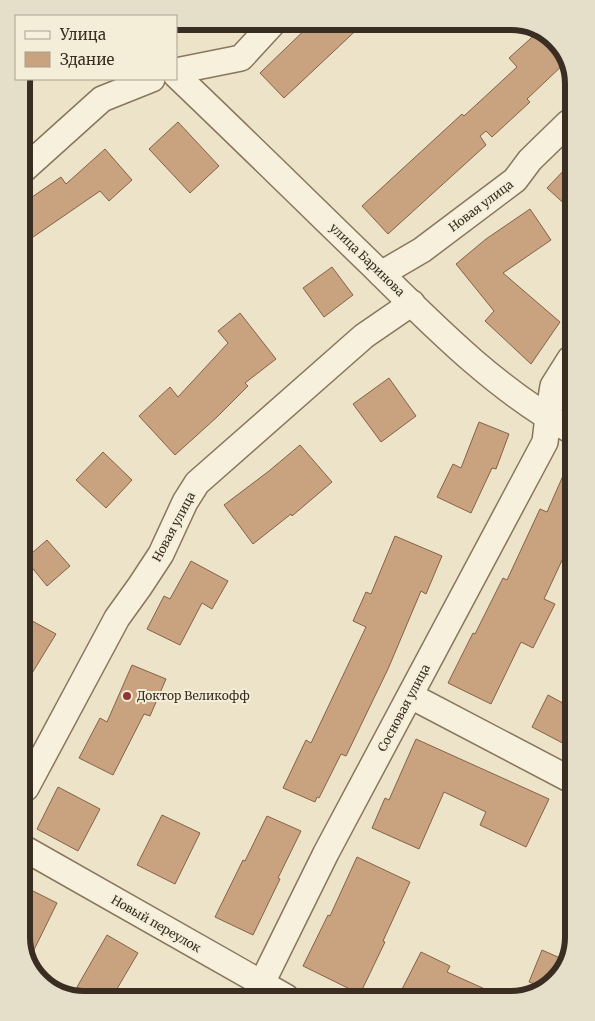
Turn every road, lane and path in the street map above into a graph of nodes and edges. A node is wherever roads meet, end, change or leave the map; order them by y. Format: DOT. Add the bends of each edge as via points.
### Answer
graph roads {
  1 [pos="267,30"];
  2 [pos="178,73"];
  3 [pos="178,75"];
  4 [pos="150,80"];
  5 [pos="565,126"];
  6 [pos="30,164"];
  7 [pos="381,274"];
  8 [pos="412,303"];
  9 [pos="565,367"];
  10 [pos="548,417"];
  11 [pos="565,427"];
  12 [pos="410,696"];
  13 [pos="565,777"];
  14 [pos="30,781"];
  15 [pos="30,852"];
  16 [pos="258,991"];
  1 -- 2 [label="street" via="242,58"];
  3 -- 7 [label="street, улица Баринова"];
  4 -- 6 [label="street" via="102,99"];
  5 -- 7 [label="street, Новая улица" via="530,160 516,180 422,250"];
  7 -- 8 [label="street, улица Баринова"];
  8 -- 10 [label="street, улица Баринова" via="485,370"];
  8 -- 14 [label="street, Новая улица" via="364,336 198,483 185,502 161,554 117,618"];
  9 -- 10 [label="street, Сосновая улица" via="553,386"];
  10 -- 11 [label="street, улица Баринова"];
  10 -- 12 [label="street, Сосновая улица" via="545,442"];
  12 -- 13 [label="street"];
  12 -- 16 [label="street, Сосновая улица" via="326,853"];
  15 -- 16 [label="street, Новый переулок"];
}
